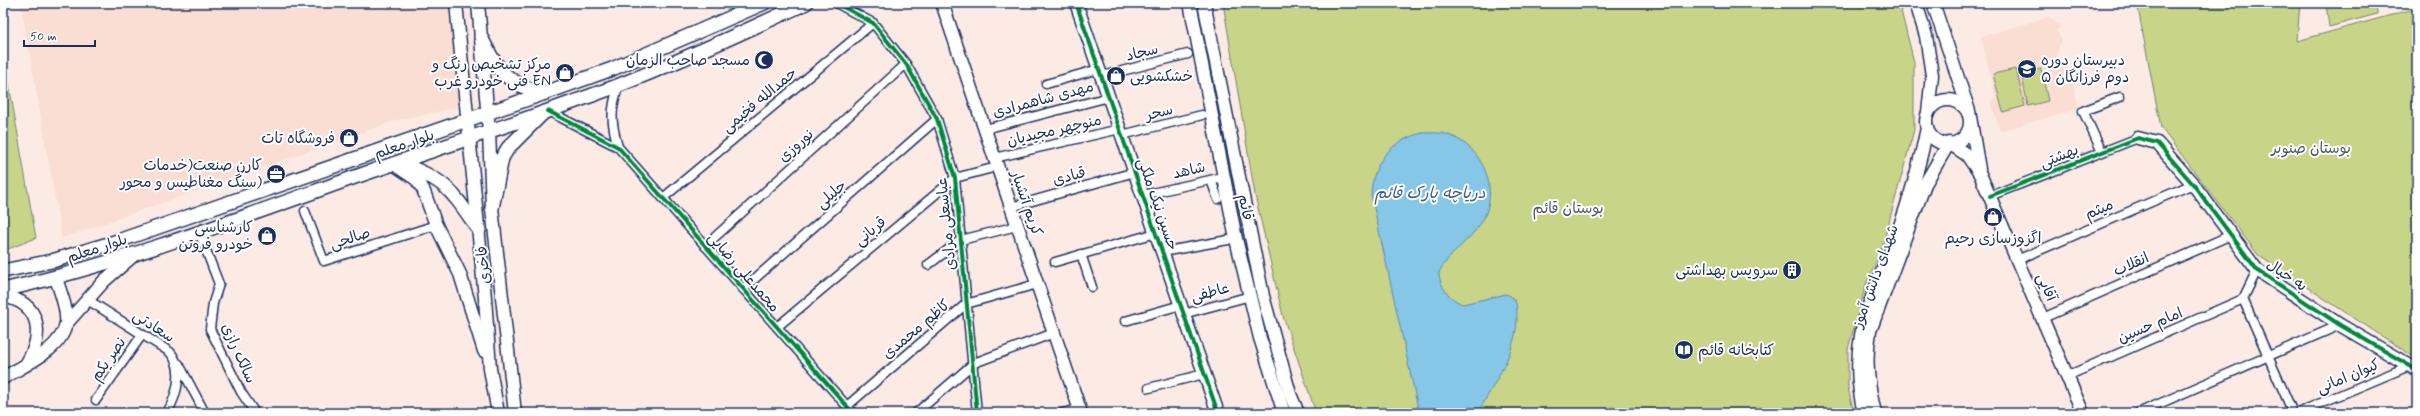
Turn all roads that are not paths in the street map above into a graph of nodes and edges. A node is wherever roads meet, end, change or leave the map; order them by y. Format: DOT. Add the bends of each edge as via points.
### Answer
graph roads {
  1 [pos="456,3"];
  2 [pos="478,3"];
  3 [pos="764,3"];
  4 [pos="806,3"];
  5 [pos="836,3"];
  6 [pos="942,3"];
  7 [pos="1076,3"];
  8 [pos="1190,3"];
  9 [pos="1204,3"];
  10 [pos="1916,3"];
  11 [pos="1933,3"];
  12 [pos="873,23"];
  13 [pos="481,37"];
  14 [pos="1188,54"];
  15 [pos="906,64"];
  16 [pos="1100,72"];
  17 [pos="1046,84"];
  18 [pos="619,85"];
  19 [pos="542,94"];
  20 [pos="1109,97"];
  21 [pos="2120,97"];
  22 [pos="546,111"];
  23 [pos="488,112"];
  24 [pos="1928,114"];
  25 [pos="1202,115"];
  26 [pos="468,119"];
  27 [pos="937,119"];
  28 [pos="1970,120"];
  29 [pos="1927,128"];
  30 [pos="984,129"];
  31 [pos="489,131"];
  32 [pos="1121,132"];
  33 [pos="469,138"];
  34 [pos="2138,138"];
  35 [pos="1949,144"];
  36 [pos="618,147"];
  37 [pos="2102,152"];
  38 [pos="994,158"];
  39 [pos="396,163"];
  40 [pos="989,169"];
  41 [pos="1135,172"];
  42 [pos="1980,174"];
  43 [pos="955,178"];
  44 [pos="2193,184"];
  45 [pos="1143,195"];
  46 [pos="1990,196"];
  47 [pos="663,198"];
  48 [pos="1218,199"];
  49 [pos="1011,207"];
  50 [pos="492,208"];
  51 [pos="305,212"];
  52 [pos="1908,219"];
  53 [pos="436,224"];
  54 [pos="1017,226"];
  55 [pos="479,230"];
  56 [pos="198,232"];
  57 [pos="1156,233"];
  58 [pos="2231,234"];
  59 [pos="961,240"];
  60 [pos="1228,240"];
  61 [pos="706,246"];
  62 [pos="140,251"];
  63 [pos="1162,252"];
  64 [pos="1081,254"];
  65 [pos="2017,260"];
  66 [pos="52,261"];
  67 [pos="1055,262"];
  68 [pos="928,265"];
  69 [pos="2257,270"];
  70 [pos="3,271"];
  71 [pos="56,278"];
  72 [pos="1037,284"];
  73 [pos="1092,288"];
  74 [pos="744,289"];
  75 [pos="3,290"];
  76 [pos="3,296"];
  77 [pos="1243,298"];
  78 [pos="2243,299"];
  79 [pos="88,300"];
  80 [pos="966,304"];
  81 [pos="1182,309"];
  82 [pos="2043,318"];
  83 [pos="1125,321"];
  84 [pos="66,324"];
  85 [pos="2340,324"];
  86 [pos="777,328"];
  87 [pos="1054,333"];
  88 [pos="142,335"];
  89 [pos="2268,357"];
  90 [pos="176,359"];
  91 [pos="26,363"];
  92 [pos="974,363"];
  93 [pos="2413,368"];
  94 [pos="490,369"];
  95 [pos="1204,374"];
  96 [pos="2067,376"];
  97 [pos="3,378"];
  98 [pos="1149,388"];
  99 [pos="96,400"];
  100 [pos="846,406"];
  101 [pos="1080,411"];
  102 [pos="167,413"];
  103 [pos="205,413"];
  104 [pos="255,413"];
  105 [pos="498,413"];
  106 [pos="515,413"];
  107 [pos="852,413"];
  108 [pos="916,413"];
  109 [pos="977,413"];
  110 [pos="1062,413"];
  111 [pos="1218,413"];
  112 [pos="1284,413"];
  113 [pos="1298,413"];
  114 [pos="1864,413"];
  115 [pos="1875,413"];
  116 [pos="2083,413"];
  117 [pos="2138,413"];
  118 [pos="2293,413"];
  119 [pos="2297,413"];
  1 -- 26 [label="main road, فاخری"];
  2 -- 13 [label="main road, فاخری"];
  3 -- 19 [label="main road, بلوار معلم" via="612,68"];
  4 -- 18 [label="main road, بلوار معلم" via="745,32"];
  5 -- 12 [label="street, عباسعلی مرادی"];
  6 -- 30 [label="main road, کریم آتشبار"];
  7 -- 16 [label="main road, حسین نیک ملکی"];
  8 -- 112 [label="main road, قائم" via="1241,261 1260,338"];
  9 -- 113 [label="main road, قائم" via="1263,296 1290,394"];
  10 -- 24 [label="main road" via="1932,68"];
  11 -- 28 [label="main road, آقایی"];
  12 -- 15 [label="street, عباسعلی مرادی"];
  12 -- 47 [label="street, حمدالله فخیمی"];
  13 -- 19 [label="main road" via="500,72 522,87"];
  13 -- 23 [label="main road, فاخری"];
  14 -- 16 [label="street, سجاد"];
  15 -- 27 [label="street, عباسعلی مرادی"];
  15 -- 61 [label="street, نوروزی"];
  16 -- 17 [label="street, سجاد"];
  16 -- 20 [label="main road, حسین نیک ملکی"];
  18 -- 22 [label="main road, بلوار معلم"];
  18 -- 36 [label="street" via="613,102 611,121"];
  19 -- 23 [label="main road, بلوار معلم"];
  20 -- 30 [label="street, مهدی شاهمرادی"];
  20 -- 32 [label="main road, حسین نیک ملکی"];
  21 -- 37 [label="street, بهشتی" via="2083,111"];
  22 -- 31 [label="main road, بلوار معلم"];
  22 -- 36 [label="street"];
  22 -- 50 [label="main road" via="508,148 502,158"];
  23 -- 26 [label="main road, بلوار معلم"];
  23 -- 31 [label="main road, فاخری"];
  24 -- 28 [label="main road" via="1937,103 1951,100 1964,107"];
  24 -- 29 [label="main road"];
  25 -- 32 [label="street, سحر"];
  26 -- 33 [label="main road, فاخری"];
  26 -- 66 [label="main road, بلوار معلم" via="115,242"];
  27 -- 43 [label="street, عباسعلی مرادی"];
  27 -- 74 [label="street, جلیلی"];
  28 -- 35 [label="main road" via="1962,139"];
  28 -- 42 [label="main road, آقایی"];
  29 -- 35 [label="main road" via="1936,140"];
  29 -- 52 [label="main road"];
  30 -- 38 [label="main road, کریم آتشبار"];
  31 -- 33 [label="main road, بلوار معلم"];
  31 -- 50 [label="main road, فاخری"];
  32 -- 38 [label="street, منوچهر مجیدیان"];
  32 -- 41 [label="main road, حسین نیک ملکی"];
  33 -- 39 [label="main road, بلوار معلم"];
  33 -- 55 [label="main road, فاخری"];
  34 -- 37 [label="street, بهشتی"];
  34 -- 44 [label="main road, به خیال" via="2157,143"];
  35 -- 42 [label="main road, آقایی" via="1967,156"];
  35 -- 52 [label="main road"];
  36 -- 47 [label="street, محمدعلی رضایی"];
  37 -- 46 [label="street, بهشتی"];
  38 -- 49 [label="main road, کریم آتشبار"];
  39 -- 53 [label="main road" via="416,179 423,189"];
  39 -- 55 [label="main road" via="435,177 446,186"];
  39 -- 56 [label="main road, بلوار معلم"];
  40 -- 43 [label="street, قربانی"];
  41 -- 45 [label="main road, حسین نیک ملکی"];
  41 -- 49 [label="street, قبادی"];
  42 -- 46 [label="main road, آقایی"];
  43 -- 59 [label="street, عباسعلی مرادی"];
  43 -- 86 [label="street, قربانی"];
  44 -- 58 [label="main road, به خیال"];
  44 -- 65 [label="street, میثم"];
  45 -- 48 [label="street, شاهد" via="1215,179"];
  45 -- 57 [label="main road, حسین نیک ملکی"];
  46 -- 65 [label="main road, آقایی"];
  47 -- 61 [label="street, محمدعلی رضایی"];
  49 -- 54 [label="main road, کریم آتشبار"];
  50 -- 106 [label="main road, فاخری"];
  51 -- 53 [label="street, صالحی" via="324,261"];
  52 -- 114 [label="main road" via="1861,329 1857,372"];
  52 -- 115 [label="main road, شهدای دانش آموز" via="1870,331 1866,356 1867,376"];
  53 -- 94 [label="main road" via="460,274"];
  54 -- 59 [label="street"];
  54 -- 72 [label="main road, کریم آتشبار"];
  55 -- 94 [label="main road, فاخری"];
  56 -- 62 [label="main road, بلوار معلم"];
  56 -- 104 [label="street, سالک رازی" via="219,284 213,303 210,329 241,392"];
  57 -- 63 [label="main road, حسین نیک ملکی"];
  57 -- 64 [label="street"];
  58 -- 69 [label="main road, به خیال"];
  58 -- 82 [label="street, انقلاب"];
  59 -- 68 [label="street"];
  59 -- 80 [label="street, عباسعلی مرادی"];
  60 -- 63 [label="street"];
  61 -- 74 [label="street, محمدعلی رضایی"];
  62 -- 71 [label="main road, بلوار معلم"];
  62 -- 79 [label="main road" via="104,281"];
  63 -- 81 [label="main road, حسین نیک ملکی"];
  64 -- 67 [label="street"];
  64 -- 73 [label="street"];
  65 -- 82 [label="main road, آقایی"];
  66 -- 70 [label="main road, بلوار معلم"];
  66 -- 71 [label="main road"];
  69 -- 78 [label="street"];
  69 -- 85 [label="main road, به خیال"];
  71 -- 75 [label="main road, بلوار معلم"];
  71 -- 84 [label="main road" via="66,314"];
  72 -- 80 [label="street, کاظم محمدی"];
  72 -- 87 [label="main road, کریم آتشبار"];
  74 -- 86 [label="street, محمدعلی رضایی"];
  76 -- 91 [label="main road" via="27,307 37,324 35,345"];
  77 -- 81 [label="street, عاطفی"];
  78 -- 89 [label="street"];
  78 -- 96 [label="street, امام حسین"];
  79 -- 84 [label="main road"];
  79 -- 88 [label="street, سعادتی"];
  80 -- 92 [label="street, عباسعلی مرادی"];
  80 -- 100 [label="street, کاظم محمدی"];
  81 -- 83 [label="street, عاطفی"];
  81 -- 95 [label="main road, حسین نیک ملکی"];
  82 -- 96 [label="main road, آقایی"];
  84 -- 91 [label="main road" via="61,336 51,348"];
  85 -- 89 [label="street"];
  85 -- 93 [label="main road, به خیال"];
  86 -- 100 [label="street, محمدعلی رضایی"];
  87 -- 92 [label="street"];
  87 -- 101 [label="main road, کریم آتشبار"];
  88 -- 90 [label="street, سعادتی" via="170,352"];
  88 -- 99 [label="street, نصر یکم"];
  89 -- 117 [label="street"];
  89 -- 118 [label="street"];
  90 -- 102 [label="street, سعادتی" via="177,387"];
  90 -- 103 [label="street"];
  91 -- 97 [label="main road"];
  92 -- 108 [label="street"];
  92 -- 109 [label="street, عباسعلی مرادی"];
  93 -- 119 [label="street, کیوان امانی"];
  94 -- 105 [label="main road, فاخری"];
  95 -- 98 [label="street"];
  95 -- 111 [label="main road, حسین نیک ملکی"];
  96 -- 116 [label="main road, آقایی"];
  100 -- 107 [label="street, محمدعلی رضایی"];
  101 -- 110 [label="street"];
}
